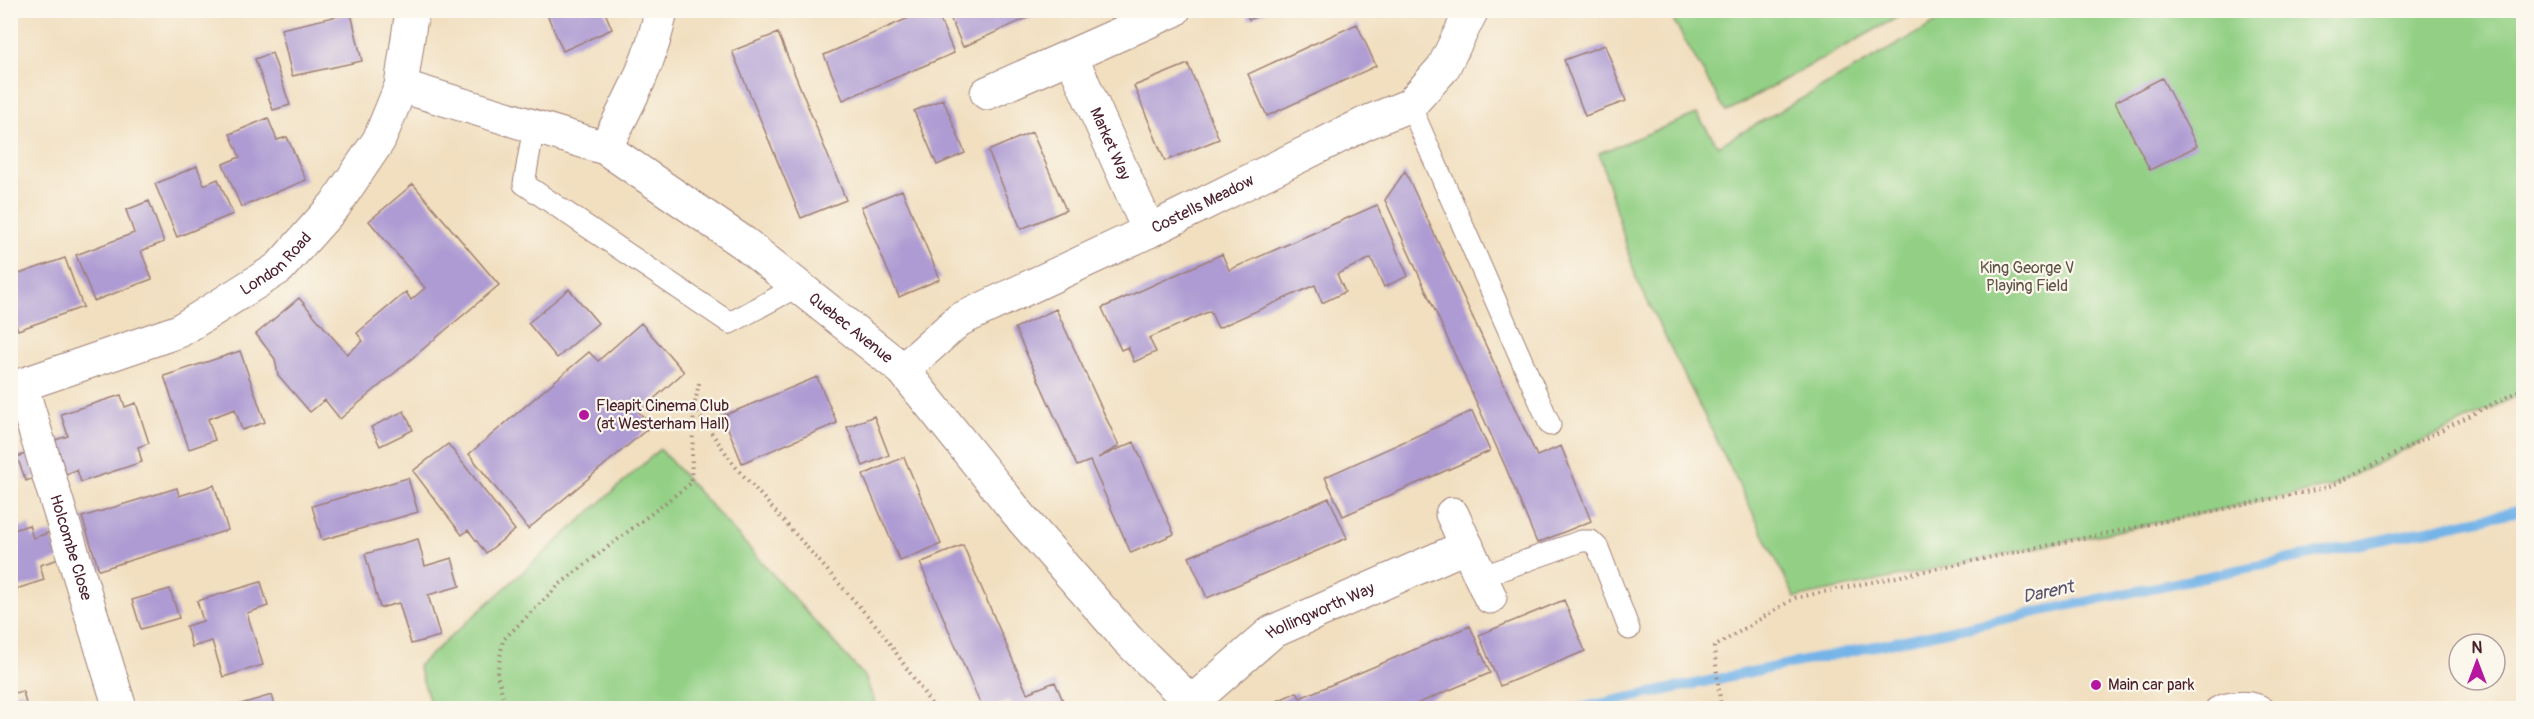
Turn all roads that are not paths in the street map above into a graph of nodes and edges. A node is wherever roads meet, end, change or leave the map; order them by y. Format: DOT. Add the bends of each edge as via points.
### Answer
graph roads {
  1 [pos="412,10"];
  2 [pos="661,10"];
  3 [pos="1174,10"];
  4 [pos="1472,10"];
  5 [pos="1071,56"];
  6 [pos="401,86"];
  7 [pos="987,93"];
  8 [pos="1410,105"];
  9 [pos="534,126"];
  10 [pos="605,148"];
  11 [pos="1149,231"];
  12 [pos="798,286"];
  13 [pos="903,370"];
  14 [pos="16,387"];
  15 [pos="1550,425"];
  16 [pos="1452,514"];
  17 [pos="1467,546"];
  18 [pos="1485,587"];
  19 [pos="1629,629"];
  20 [pos="1195,705"];
  21 [pos="120,708"];
  22 [pos="2216,708"];
  23 [pos="2264,708"];
  1 -- 6 [label="street, London Road"];
  2 -- 10 [label="street" via="642,77"];
  3 -- 5 [label="street"];
  4 -- 8 [label="street, Costells Meadow" via="1443,68"];
  5 -- 7 [label="street"];
  5 -- 11 [label="street, Market Way"];
  6 -- 9 [label="street, Quebec Avenue"];
  6 -- 14 [label="street, London Road" via="379,140 335,205 279,268 179,331"];
  8 -- 11 [label="street, Costells Meadow"];
  8 -- 15 [label="lane"];
  9 -- 10 [label="street, Quebec Avenue"];
  9 -- 12 [label="lane" via="524,184 730,323"];
  10 -- 12 [label="street, Quebec Avenue" via="744,243"];
  11 -- 13 [label="street, Costells Meadow" via="959,320"];
  12 -- 13 [label="street, Quebec Avenue"];
  13 -- 20 [label="street, Quebec Avenue" via="1024,520 1127,639"];
  14 -- 21 [label="street, Holcombe Close"];
  16 -- 17 [label="street"];
  17 -- 18 [label="street"];
  17 -- 20 [label="street, Hollingworth Way" via="1272,632"];
  18 -- 19 [label="lane" via="1581,541 1591,541 1598,548"];
  22 -- 23 [label="lane" via="2238,702"];
}
